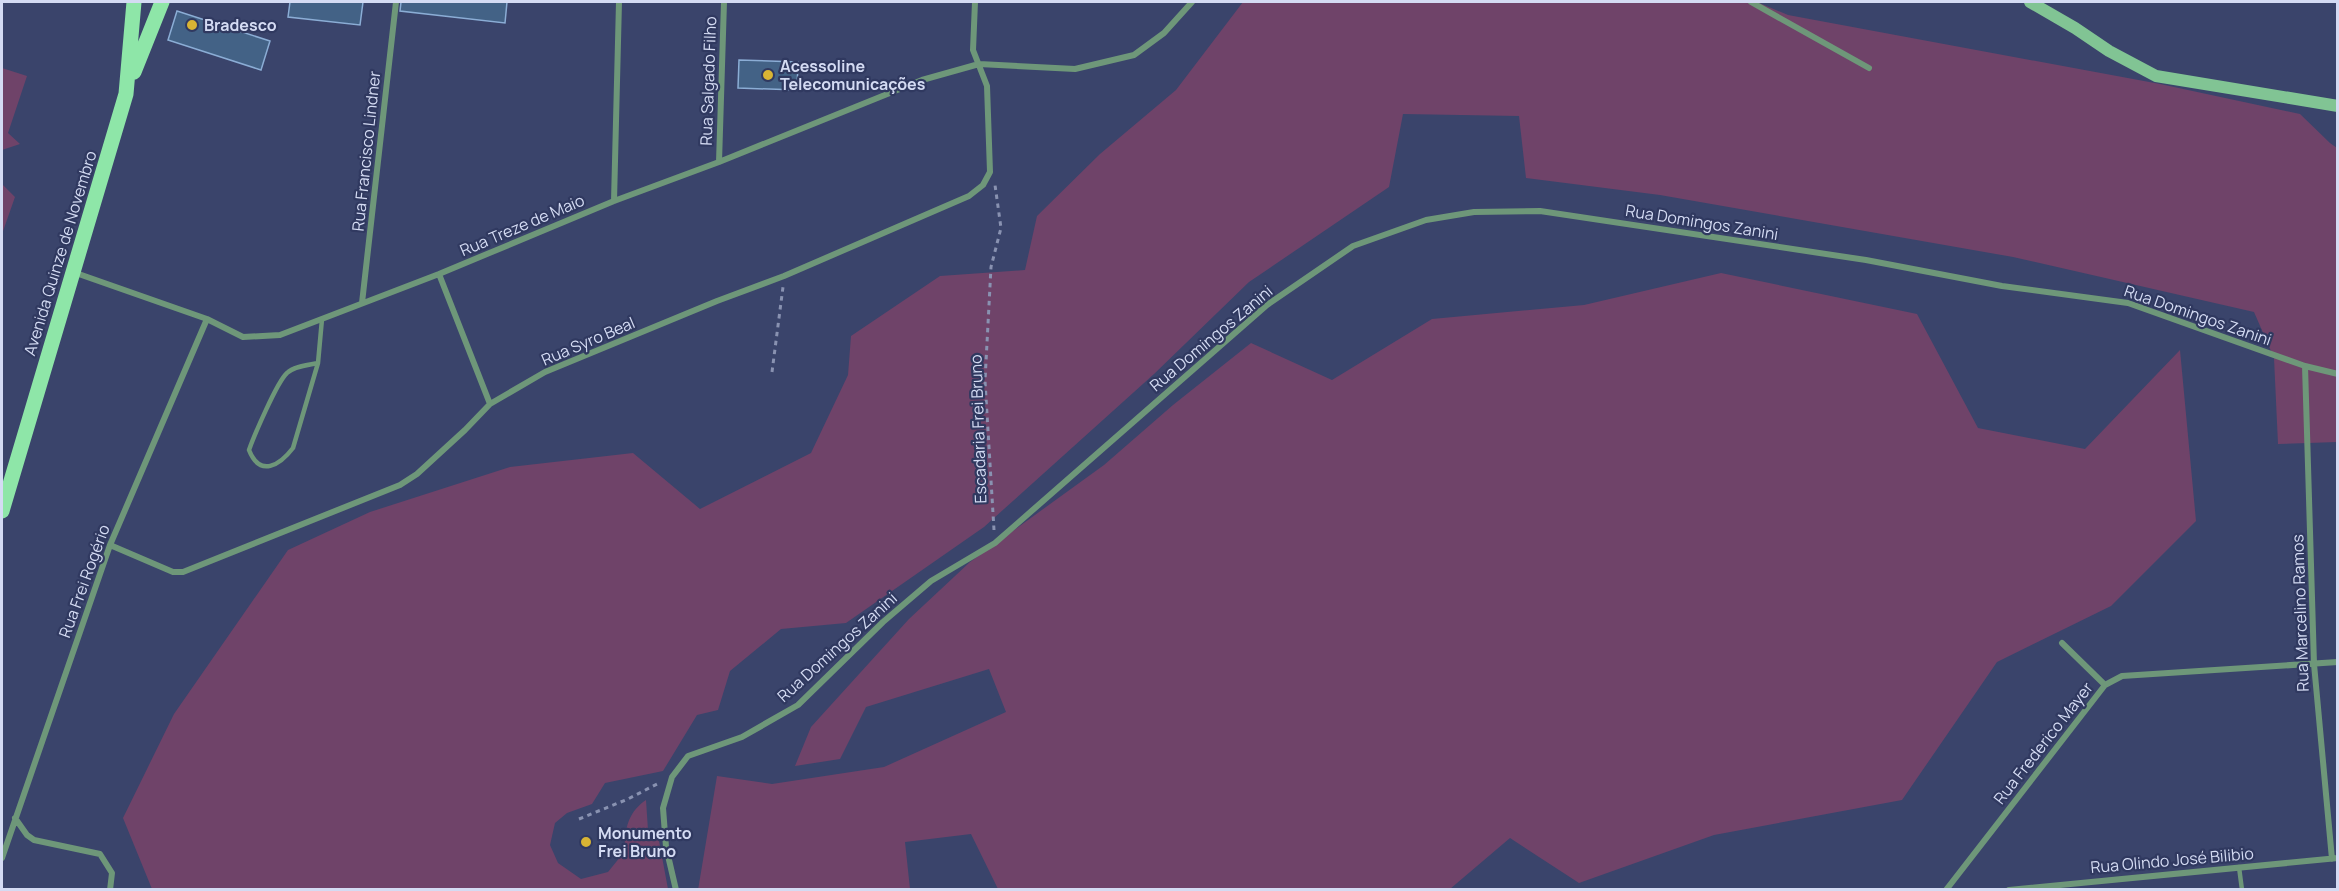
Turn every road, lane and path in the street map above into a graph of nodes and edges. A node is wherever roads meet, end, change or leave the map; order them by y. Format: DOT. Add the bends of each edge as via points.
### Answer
graph roads {
  1 [pos="134,2"];
  2 [pos="162,2"];
  3 [pos="396,2"];
  4 [pos="619,2"];
  5 [pos="724,2"];
  6 [pos="975,2"];
  7 [pos="1192,2"];
  8 [pos="1751,2"];
  9 [pos="2030,2"];
  10 [pos="979,64"];
  11 [pos="1869,68"];
  12 [pos="126,94"];
  13 [pos="2337,106"];
  14 [pos="719,162"];
  15 [pos="990,172"];
  16 [pos="614,201"];
  17 [pos="73,272"];
  18 [pos="439,274"];
  19 [pos="784,276"];
  20 [pos="362,303"];
  21 [pos="207,319"];
  22 [pos="322,319"];
  23 [pos="318,363"];
  24 [pos="2305,366"];
  25 [pos="772,372"];
  26 [pos="2337,374"];
  27 [pos="489,404"];
  28 [pos="2,511"];
  29 [pos="995,543"];
  30 [pos="110,545"];
  31 [pos="2062,643"];
  32 [pos="2337,662"];
  33 [pos="2314,664"];
  34 [pos="2105,684"];
  35 [pos="672,777"];
  36 [pos="15,818"];
  37 [pos="579,819"];
  38 [pos="2,858"];
  39 [pos="2335,859"];
  40 [pos="2240,867"];
  41 [pos="2011,889"];
  42 [pos="110,890"];
  43 [pos="676,890"];
  44 [pos="1946,890"];
  45 [pos="2242,890"];
  1 -- 12 [label="main road, Avenida Quinze de Novembro"];
  2 -- 12 [label="main road"];
  3 -- 20 [label="street, Rua Francisco Lindner"];
  4 -- 16 [label="street"];
  5 -- 14 [label="street, Rua Salgado Filho"];
  6 -- 10 [label="street" via="973,50"];
  7 -- 10 [label="street, Rua Treze de Maio" via="1164,33 1134,55 1075,69"];
  8 -- 11 [label="street"];
  9 -- 13 [label="street" via="2156,76"];
  10 -- 14 [label="street, Rua Treze de Maio" via="922,80"];
  10 -- 15 [label="street" via="987,86"];
  12 -- 17 [label="main road, Avenida Quinze de Novembro"];
  14 -- 16 [label="street, Rua Treze de Maio"];
  15 -- 19 [label="street, Rua Syro Beal" via="983,185 969,196"];
  15 -- 29 [label="path, Escadaria Frei Bruno" via="997,190 1001,228 991,267 985,381"];
  16 -- 18 [label="street, Rua Treze de Maio"];
  17 -- 21 [label="street, Rua Treze de Maio"];
  17 -- 28 [label="main road, Avenida Quinze de Novembro"];
  18 -- 20 [label="street, Rua Treze de Maio"];
  18 -- 27 [label="street"];
  19 -- 25 [label="path"];
  19 -- 27 [label="street, Rua Syro Beal" via="545,372"];
  20 -- 22 [label="street, Rua Treze de Maio"];
  21 -- 22 [label="street, Rua Treze de Maio" via="243,337 280,335"];
  21 -- 30 [label="street, Rua Frei Rogério"];
  22 -- 23 [label="lane"];
  23 -- 23 [label="lane" via="293,448 276,465 266,467 257,463 249,450 281,381 287,373"];
  24 -- 26 [label="street, Rua Domingos Zanini"];
  24 -- 29 [label="street, Rua Domingos Zanini" via="2128,303 1540,211 1474,212 1426,220 1353,246 1267,305"];
  24 -- 33 [label="street, Rua Marcelino Ramos"];
  27 -- 30 [label="street, Rua Syro Beal" via="417,474 400,485 183,572 173,572"];
  29 -- 35 [label="street, Rua Domingos Zanini" via="931,581 798,705 742,737 688,756"];
  30 -- 36 [label="street, Rua Frei Rogério"];
  31 -- 34 [label="street"];
  32 -- 33 [label="street, Rua Frederico Mayer"];
  33 -- 34 [label="street, Rua Frederico Mayer" via="2122,676"];
  33 -- 39 [label="street, Rua Marcelino Ramos"];
  34 -- 44 [label="street, Rua Frederico Mayer"];
  35 -- 37 [label="path"];
  35 -- 43 [label="street, Rua Domingos Zanini" via="663,808 666,847"];
  36 -- 38 [label="street, Rua Frei Rogério"];
  36 -- 42 [label="street" via="34,840 100,854 112,873"];
  39 -- 40 [label="street, Rua Olindo José Bilibio"];
  40 -- 41 [label="street, Rua Olindo José Bilibio"];
  40 -- 45 [label="lane"];
}
